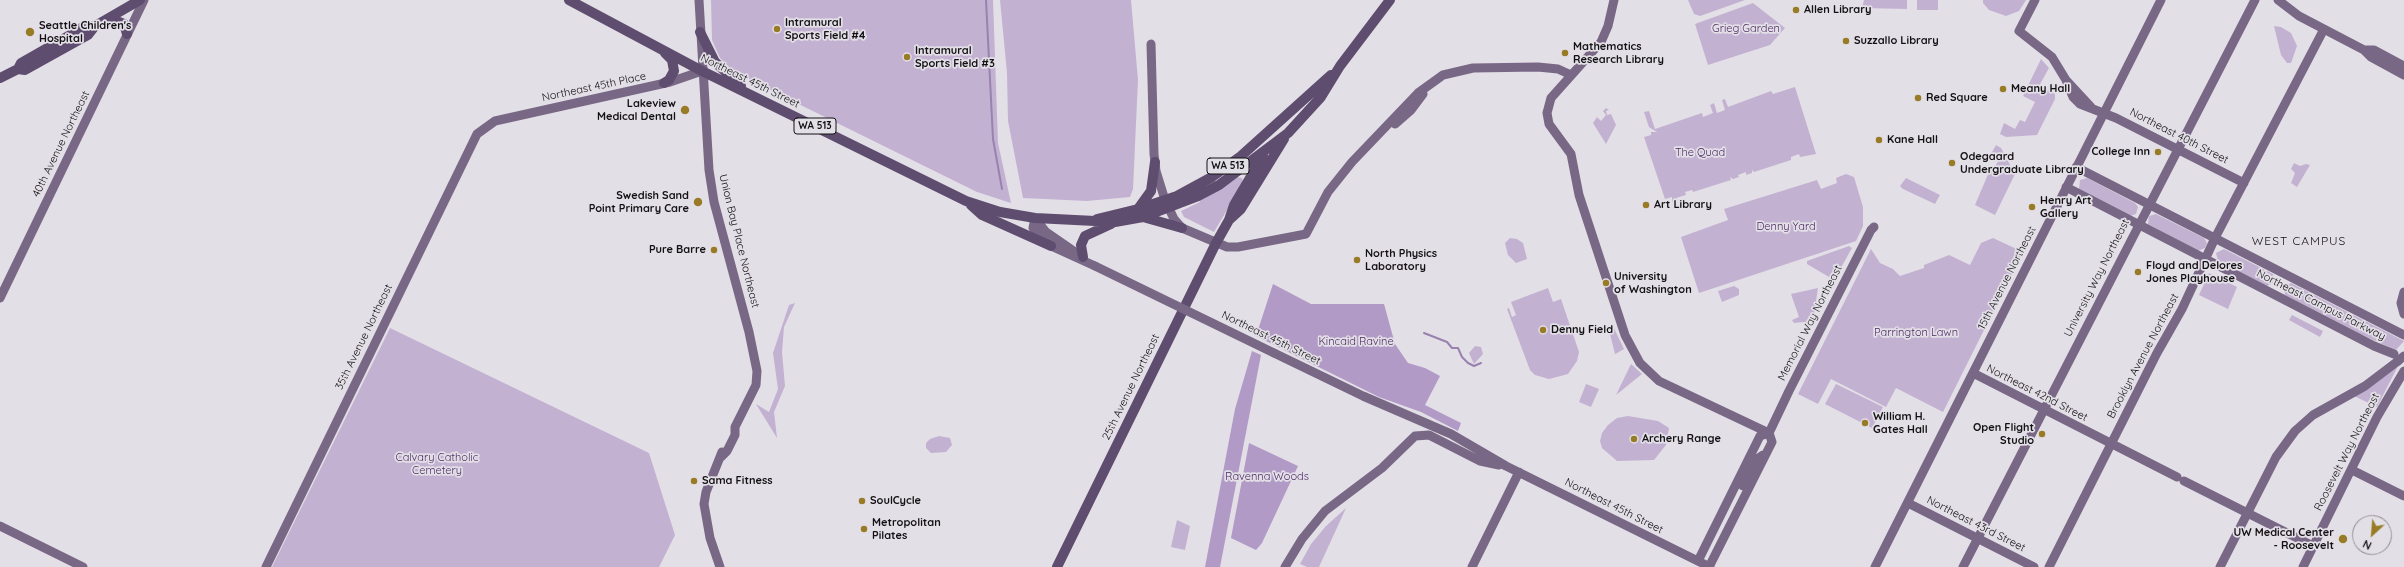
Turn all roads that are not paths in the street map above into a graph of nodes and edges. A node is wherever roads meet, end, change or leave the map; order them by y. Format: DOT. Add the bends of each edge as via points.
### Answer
graph roads {
  1 [pos="140,0"];
  2 [pos="144,0"];
  3 [pos="569,0"];
  4 [pos="699,0"];
  5 [pos="1390,0"];
  6 [pos="1614,0"];
  7 [pos="2035,0"];
  8 [pos="2161,0"];
  9 [pos="2255,0"];
  10 [pos="2278,0"];
  11 [pos="109,18"];
  12 [pos="2324,29"];
  13 [pos="700,32"];
  14 [pos="128,34"];
  15 [pos="1151,44"];
  16 [pos="663,50"];
  17 [pos="2364,50"];
  18 [pos="1340,66"];
  19 [pos="2404,66"];
  20 [pos="702,71"];
  21 [pos="1571,75"];
  22 [pos="2404,75"];
  23 [pos="0,78"];
  24 [pos="664,83"];
  25 [pos="750,94"];
  26 [pos="2103,112"];
  27 [pos="1283,118"];
  28 [pos="491,122"];
  29 [pos="1288,133"];
  30 [pos="1268,149"];
  31 [pos="2177,149"];
  32 [pos="1155,162"];
  33 [pos="2076,167"];
  34 [pos="1231,176"];
  35 [pos="2244,182"];
  36 [pos="1246,184"];
  37 [pos="2066,187"];
  38 [pos="966,201"];
  39 [pos="2149,203"];
  40 [pos="1167,205"];
  41 [pos="1141,213"];
  42 [pos="1035,218"];
  43 [pos="1229,220"];
  44 [pos="2138,224"];
  45 [pos="1091,226"];
  46 [pos="1874,227"];
  47 [pos="1182,228"];
  48 [pos="2215,238"];
  49 [pos="1053,243"];
  50 [pos="1216,243"];
  51 [pos="1083,257"];
  52 [pos="2206,259"];
  53 [pos="1095,266"];
  54 [pos="2404,292"];
  55 [pos="0,298"];
  56 [pos="2404,314"];
  57 [pos="2392,329"];
  58 [pos="2404,330"];
  59 [pos="2404,335"];
  60 [pos="2399,357"];
  61 [pos="2404,371"];
  62 [pos="1973,373"];
  63 [pos="2043,410"];
  64 [pos="1769,432"];
  65 [pos="2111,444"];
  66 [pos="1506,466"];
  67 [pos="2352,470"];
  68 [pos="1519,472"];
  69 [pos="2404,496"];
  70 [pos="1908,503"];
  71 [pos="2248,513"];
  72 [pos="1718,521"];
  73 [pos="0,526"];
  74 [pos="1729,526"];
  75 [pos="1978,539"];
  76 [pos="2313,546"];
  77 [pos="1698,561"];
  78 [pos="83,567"];
  79 [pos="266,567"];
  80 [pos="720,567"];
  81 [pos="1057,567"];
  82 [pos="1285,567"];
  83 [pos="1472,567"];
  84 [pos="1710,567"];
  85 [pos="1875,567"];
  86 [pos="1963,567"];
  87 [pos="2034,567"];
  88 [pos="2049,567"];
  89 [pos="2220,567"];
  90 [pos="2303,567"];
  1 -- 11 [label="main road"];
  2 -- 14 [label="street, 40th Avenue Northeast"];
  3 -- 16 [label="main road, Northeast 45th Street / WA 513"];
  4 -- 13 [label="street, Union Bay Place Northeast"];
  5 -- 18 [label="main road, WA 513"];
  6 -- 21 [label="street" via="1601,42"];
  7 -- 26 [label="street, Northeast 40th Street" via="2019,32 2052,57 2066,80 2091,107"];
  8 -- 26 [label="street, 15th Avenue Northeast"];
  9 -- 31 [label="street, University Way Northeast"];
  10 -- 12 [label="street" via="2299,16"];
  11 -- 14 [label="main road" via="124,24"];
  11 -- 23 [label="main road" via="95,26 88,35 25,70 18,69"];
  12 -- 17 [label="street"];
  12 -- 35 [label="street, Brooklyn Avenue Northeast"];
  13 -- 20 [label="street, Union Bay Place Northeast"];
  13 -- 25 [label="main road" via="716,62"];
  14 -- 55 [label="street, 40th Avenue Northeast"];
  15 -- 32 [label="street"];
  16 -- 20 [label="main road, Northeast 45th Street / WA 513"];
  16 -- 24 [label="main road" via="673,65 672,76"];
  17 -- 19 [label="street" via="2374,50"];
  17 -- 22 [label="street" via="2371,58"];
  18 -- 27 [label="main road, WA 513"];
  18 -- 29 [label="main road, WA 513" via="1321,97"];
  20 -- 24 [label="street, Northeast 45th Place" via="684,79"];
  20 -- 25 [label="main road, Northeast 45th Street / WA 513"];
  20 -- 80 [label="street, Union Bay Place Northeast" via="713,196 757,369 754,390 706,492 705,516"];
  21 -- 50 [label="street" via="1558,69 1538,67 1473,68 1450,72 1426,87 1422,97 1411,110 1382,132 1336,182 1306,234 1238,247"];
  21 -- 64 [label="street" via="1551,98 1548,119 1552,131 1569,150 1574,160 1578,196 1634,355 1659,381"];
  24 -- 28 [label="street, Northeast 45th Place"];
  25 -- 38 [label="main road, Northeast 45th Street / WA 513"];
  26 -- 31 [label="street, Northeast 40th Street"];
  26 -- 33 [label="street, 15th Avenue Northeast"];
  27 -- 30 [label="main road, 25th Avenue Northeast"];
  27 -- 40 [label="main road, WA 513" via="1227,167"];
  28 -- 79 [label="street, 35th Avenue Northeast" via="473,139"];
  29 -- 30 [label="main road, WA 513"];
  29 -- 43 [label="main road, 25th Avenue Northeast" via="1241,209"];
  30 -- 34 [label="main road, WA 513"];
  30 -- 36 [label="main road, 25th Avenue Northeast"];
  31 -- 35 [label="street, Northeast 40th Street"];
  31 -- 39 [label="street, University Way Northeast"];
  32 -- 40 [label="street"];
  32 -- 41 [label="main road" via="1150,192"];
  33 -- 37 [label="street, 15th Avenue Northeast"];
  33 -- 39 [label="street, Northeast Campus Parkway"];
  34 -- 36 [label="main road" via="1242,174 1246,177"];
  34 -- 40 [label="main road, WA 513" via="1198,196"];
  35 -- 48 [label="street, Brooklyn Avenue Northeast"];
  36 -- 43 [label="main road, 25th Avenue Northeast"];
  37 -- 44 [label="street, Northeast Campus Parkway"];
  37 -- 62 [label="street, 15th Avenue Northeast"];
  38 -- 42 [label="main road, Northeast 45th Street / WA 513" via="1000,212"];
  38 -- 49 [label="main road" via="982,215"];
  39 -- 44 [label="street, University Way Northeast"];
  39 -- 48 [label="street, Northeast Campus Parkway"];
  40 -- 41 [label="main road, WA 513"];
  40 -- 47 [label="street"];
  41 -- 45 [label="main road, WA 513"];
  41 -- 45 [label="main road, WA 513" via="1115,222"];
  41 -- 47 [label="main road"];
  42 -- 45 [label="main road, WA 513"];
  42 -- 49 [label="street, Northeast 45th Street" via="1035,234"];
  43 -- 50 [label="main road, 25th Avenue Northeast"];
  44 -- 52 [label="street, Northeast Campus Parkway"];
  44 -- 63 [label="street, University Way Northeast"];
  45 -- 51 [label="main road" via="1082,241"];
  46 -- 64 [label="street, Memorial Way Northeast"];
  47 -- 50 [label="street"];
  48 -- 52 [label="street, Brooklyn Avenue Northeast"];
  48 -- 57 [label="street, Northeast Campus Parkway"];
  49 -- 51 [label="street, Northeast 45th Street"];
  49 -- 53 [label="street"];
  50 -- 81 [label="main road, 25th Avenue Northeast"];
  51 -- 53 [label="street, Northeast 45th Street"];
  52 -- 60 [label="street, Northeast Campus Parkway"];
  52 -- 65 [label="street, Brooklyn Avenue Northeast"];
  53 -- 66 [label="street, Northeast 45th Street, bridge" via="1363,396 1423,420"];
  54 -- 56 [label="street" via="2401,303"];
  57 -- 58 [label="street"];
  57 -- 59 [label="street, Northeast Campus Parkway"];
  60 -- 71 [label="street" via="2369,384 2332,403 2306,420 2295,431 2276,457"];
  61 -- 67 [label="street, Roosevelt Way Northeast"];
  62 -- 63 [label="street, Northeast 42nd Street"];
  62 -- 70 [label="street, 15th Avenue Northeast"];
  63 -- 65 [label="street, Northeast 42nd Street"];
  63 -- 75 [label="street, University Way Northeast"];
  64 -- 72 [label="street, Memorial Way Northeast" via="1760,436"];
  64 -- 74 [label="street, Memorial Way Northeast" via="1772,442 1766,454 1754,462 1743,485 1742,501"];
  65 -- 71 [label="street, Northeast 42nd Street"];
  65 -- 88 [label="street, Brooklyn Avenue Northeast"];
  66 -- 68 [label="street, Northeast 45th Street"];
  66 -- 82 [label="street, Northeast 45th Street" via="1480,461 1433,436 1419,435 1407,442 1382,468 1325,511 1302,539"];
  67 -- 69 [label="street"];
  67 -- 76 [label="street, Roosevelt Way Northeast"];
  68 -- 77 [label="street, Northeast 45th Street"];
  68 -- 83 [label="street"];
  70 -- 75 [label="street, Northeast 43rd Street"];
  70 -- 85 [label="street, 15th Avenue Northeast"];
  71 -- 76 [label="street, Northeast 42nd Street"];
  71 -- 89 [label="street"];
  72 -- 74 [label="street"];
  72 -- 77 [label="street, Memorial Way Northeast"];
  73 -- 78 [label="street"];
  74 -- 84 [label="street"];
  75 -- 86 [label="street, University Way Northeast"];
  75 -- 87 [label="street, Northeast 43rd Street"];
  76 -- 90 [label="street, Roosevelt Way Northeast"];
  77 -- 84 [label="street, Northeast 45th Street"];
}
